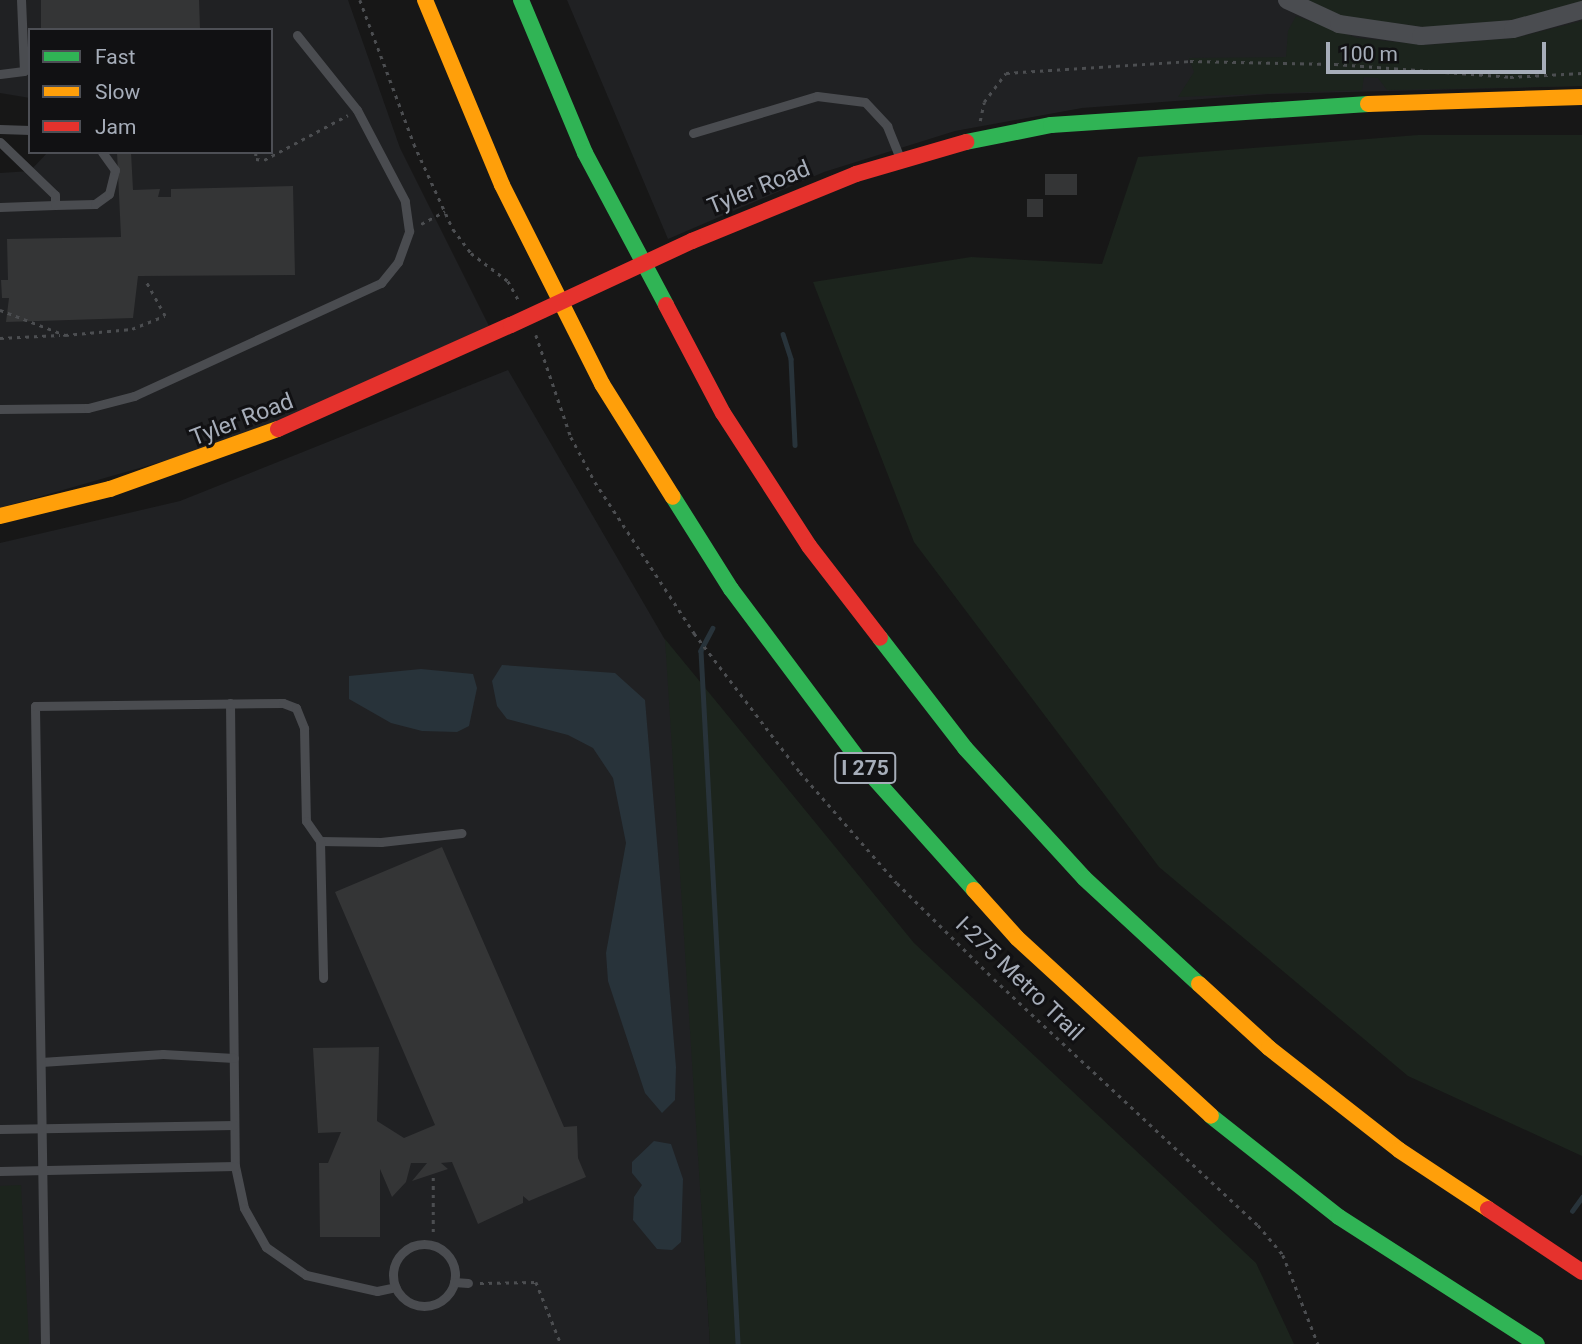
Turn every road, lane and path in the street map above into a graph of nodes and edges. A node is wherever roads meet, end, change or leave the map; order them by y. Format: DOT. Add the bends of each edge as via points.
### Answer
graph roads {
  1 [pos="21,0"];
  2 [pos="425,0"];
  3 [pos="521,0"];
  4 [pos="1287,0"];
  5 [pos="1582,10"];
  6 [pos="297,35"];
  7 [pos="1582,73"];
  8 [pos="0,74"];
  9 [pos="1582,97"];
  10 [pos="357,110"];
  11 [pos="0,129"];
  12 [pos="28,130"];
  13 [pos="693,132"];
  14 [pos="977,139"];
  15 [pos="0,142"];
  16 [pos="103,154"];
  17 [pos="256,154"];
  18 [pos="900,161"];
  19 [pos="55,205"];
  20 [pos="0,207"];
  21 [pos="445,211"];
  22 [pos="409,231"];
  23 [pos="145,280"];
  24 [pos="0,310"];
  25 [pos="65,335"];
  26 [pos="0,338"];
  27 [pos="0,409"];
  28 [pos="0,516"];
  29 [pos="694,633"];
  30 [pos="230,703"];
  31 [pos="461,833"];
  32 [pos="320,841"];
  33 [pos="323,978"];
  34 [pos="234,1058"];
  35 [pos="41,1062"];
  36 [pos="234,1125"];
  37 [pos="42,1128"];
  38 [pos="0,1129"];
  39 [pos="235,1166"];
  40 [pos="43,1170"];
  41 [pos="0,1171"];
  42 [pos="433,1174"];
  43 [pos="433,1232"];
  44 [pos="1582,1272"];
  45 [pos="454,1282"];
  46 [pos="468,1283"];
  47 [pos="396,1287"];
  48 [pos="45,1344"];
  49 [pos="561,1344"];
  50 [pos="1318,1344"];
  51 [pos="1537,1344"];
  1 -- 8 [label="lane" via="24,71"];
  2 -- 51 [label="main road, I 275" via="502,185 602,384 731,589 865,768 1017,938 1182,1092 1339,1217"];
  3 -- 44 [label="main road" via="585,153 723,412 822,565 965,748 1094,888 1269,1048 1399,1150"];
  4 -- 5 [label="street" via="1339,24 1421,36 1502,30"];
  6 -- 10 [label="lane"];
  7 -- 14 [label="path" via="1510,77 1335,64 1190,61 1006,73 984,102"];
  9 -- 14 [label="main road, Tyler Road" via="1114,118"];
  10 -- 17 [label="path" via="264,160 256,159"];
  10 -- 22 [label="lane" via="405,201"];
  11 -- 12 [label="lane"];
  13 -- 18 [label="lane" via="817,96 865,102 887,126"];
  14 -- 18 [label="main road, Tyler Road"];
  15 -- 19 [label="lane" via="55,195"];
  16 -- 19 [label="lane" via="115,170 109,194 95,204"];
  18 -- 28 [label="main road, Tyler Road, bridge" via="805,192 238,447 110,489"];
  19 -- 20 [label="lane"];
  21 -- 22 [label="path"];
  22 -- 27 [label="lane" via="398,262 381,283 134,396 88,408"];
  23 -- 25 [label="path" via="165,316 131,329"];
  24 -- 25 [label="path"];
  25 -- 26 [label="path"];
  29 -- 50 [label="path, I-275 Metro Trail" via="800,772 897,883 1258,1225 1283,1255"];
  30 -- 32 [label="lane" via="283,703 300,713 306,821"];
  30 -- 34 [label="lane"];
  30 -- 35 [label="lane" via="35,706"];
  31 -- 32 [label="lane" via="381,842"];
  32 -- 33 [label="lane"];
  34 -- 35 [label="lane" via="163,1054"];
  34 -- 36 [label="lane"];
  35 -- 37 [label="lane"];
  36 -- 37 [label="lane"];
  36 -- 39 [label="lane"];
  37 -- 38 [label="lane"];
  37 -- 40 [label="lane"];
  39 -- 40 [label="lane"];
  39 -- 47 [label="lane" via="244,1208 267,1247 306,1275 377,1291"];
  40 -- 41 [label="lane"];
  40 -- 48 [label="lane"];
  42 -- 43 [label="path"];
  45 -- 46 [label="lane"];
  45 -- 47 [label="lane" via="444,1298 426,1306 408,1301"];
  45 -- 47 [label="lane" via="453,1265 443,1250 417,1245 397,1261"];
  46 -- 49 [label="path" via="536,1282"];
}
